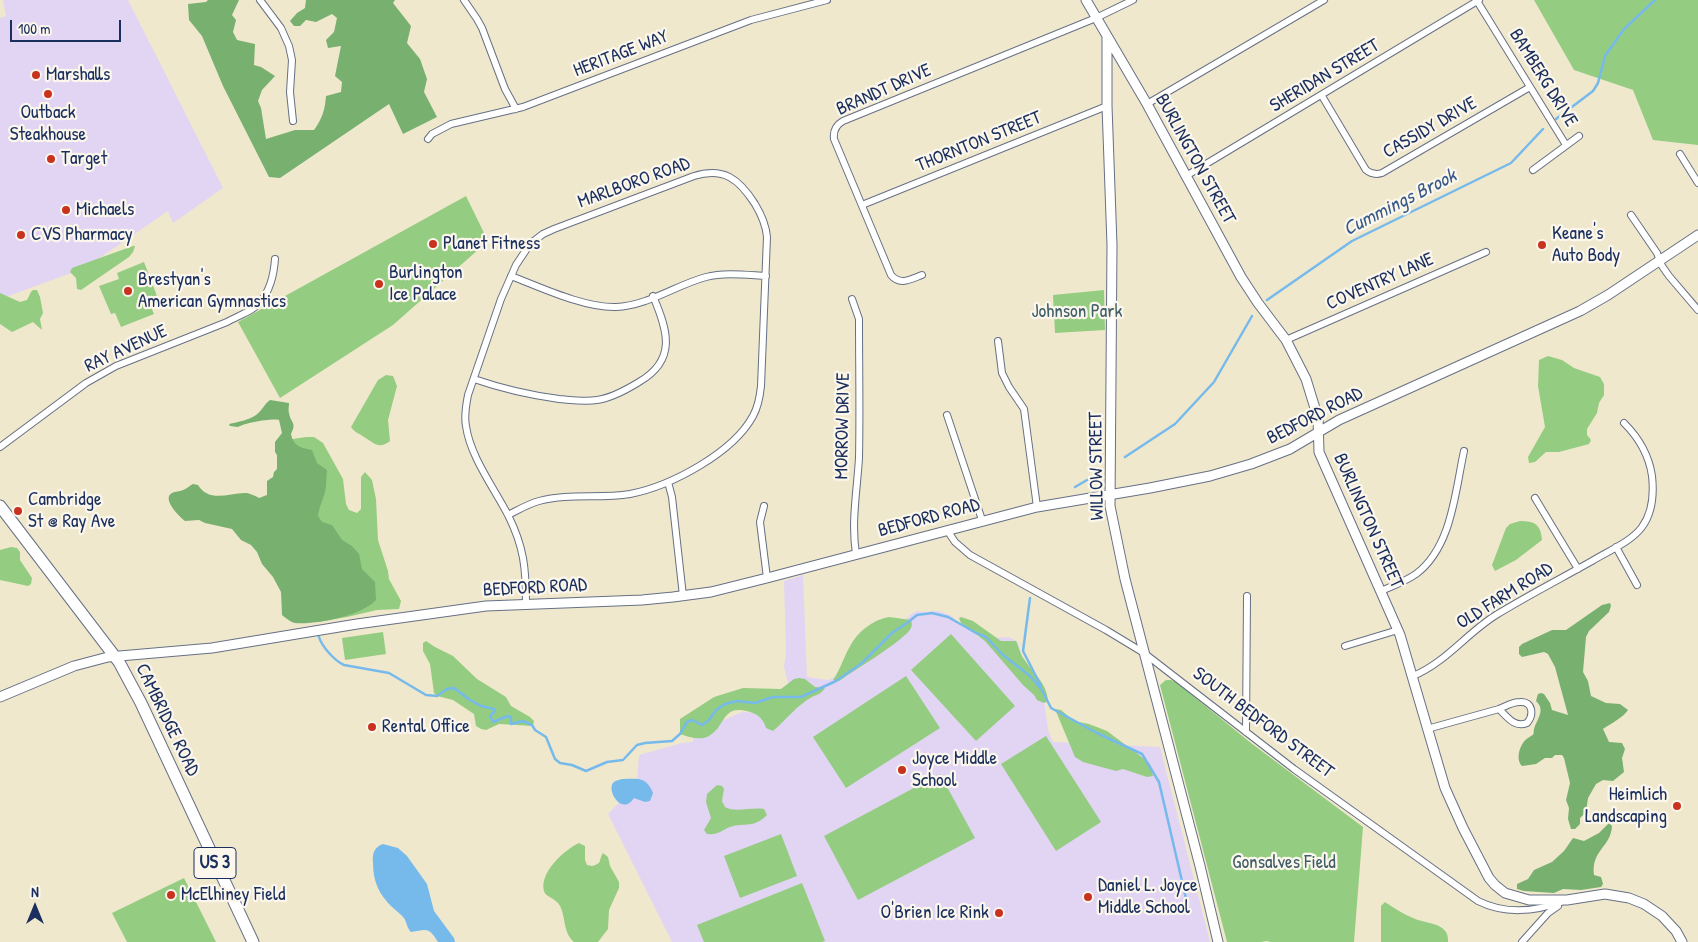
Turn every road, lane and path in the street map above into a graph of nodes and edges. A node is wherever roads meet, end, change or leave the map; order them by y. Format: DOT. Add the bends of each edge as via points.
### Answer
graph roads {
  1 [pos="260,0"];
  2 [pos="464,0"];
  3 [pos="827,0"];
  4 [pos="1086,0"];
  5 [pos="1134,0"];
  6 [pos="1324,0"];
  7 [pos="1478,0"];
  8 [pos="1096,18"];
  9 [pos="1107,37"];
  10 [pos="1530,87"];
  11 [pos="1322,96"];
  12 [pos="1147,104"];
  13 [pos="1107,106"];
  14 [pos="516,109"];
  15 [pos="293,121"];
  16 [pos="1579,136"];
  17 [pos="428,139"];
  18 [pos="1566,145"];
  19 [pos="1680,154"];
  20 [pos="1533,170"];
  21 [pos="1186,176"];
  22 [pos="1698,183"];
  23 [pos="862,205"];
  24 [pos="1631,215"];
  25 [pos="1698,235"];
  26 [pos="1486,252"];
  27 [pos="275,259"];
  28 [pos="1659,259"];
  29 [pos="922,275"];
  30 [pos="510,276"];
  31 [pos="766,276"];
  32 [pos="653,296"];
  33 [pos="852,298"];
  34 [pos="1698,310"];
  35 [pos="1286,340"];
  36 [pos="998,341"];
  37 [pos="474,378"];
  38 [pos="947,415"];
  39 [pos="1624,423"];
  40 [pos="1318,432"];
  41 [pos="0,447"];
  42 [pos="1464,451"];
  43 [pos="668,482"];
  44 [pos="1110,495"];
  45 [pos="1535,498"];
  46 [pos="0,506"];
  47 [pos="764,506"];
  48 [pos="1037,507"];
  49 [pos="508,515"];
  50 [pos="982,520"];
  51 [pos="947,530"];
  52 [pos="1616,547"];
  53 [pos="856,554"];
  54 [pos="1578,569"];
  55 [pos="767,578"];
  56 [pos="1637,585"];
  57 [pos="1382,591"];
  58 [pos="684,596"];
  59 [pos="1247,596"];
  60 [pos="526,604"];
  61 [pos="1398,630"];
  62 [pos="1345,646"];
  63 [pos="1144,653"];
  64 [pos="115,656"];
  65 [pos="1413,676"];
  66 [pos="0,697"];
  67 [pos="1499,709"];
  68 [pos="1427,728"];
  69 [pos="1246,732"];
  70 [pos="1567,900"];
  71 [pos="253,942"];
  72 [pos="1218,942"];
  73 [pos="1522,942"];
  74 [pos="1682,942"];
  1 -- 15 [label="street" via="281,28 292,54 290,92"];
  2 -- 14 [label="street" via="482,28"];
  3 -- 14 [label="street, HERITAGE WAY" via="751,20"];
  4 -- 8 [label="street, BURLINGTON STREET"];
  5 -- 8 [label="street, BRANDT DRIVE"];
  6 -- 12 [label="street"];
  7 -- 10 [label="street, BAMBERG DRIVE"];
  7 -- 11 [label="street, SHERIDAN STREET"];
  8 -- 9 [label="street, BURLINGTON STREET"];
  8 -- 23 [label="street, BRANDT DRIVE" via="840,123 835,129 834,139"];
  9 -- 12 [label="street, BURLINGTON STREET"];
  9 -- 13 [label="street, WILLOW STREET"];
  10 -- 11 [label="street, CASSIDY DRIVE" via="1376,174 1366,170"];
  10 -- 18 [label="street, BAMBERG DRIVE"];
  11 -- 21 [label="street, SHERIDAN STREET"];
  12 -- 21 [label="street, BURLINGTON STREET"];
  13 -- 23 [label="street, THORNTON STREET"];
  13 -- 44 [label="street, WILLOW STREET" via="1112,245"];
  14 -- 17 [label="street, HERITAGE WAY" via="460,121 443,127"];
  16 -- 18 [label="street, BAMBERG DRIVE"];
  18 -- 20 [label="street, BAMBERG DRIVE"];
  19 -- 22 [label="street"];
  21 -- 35 [label="street, BURLINGTON STREET" via="1246,285"];
  23 -- 29 [label="street, BRANDT DRIVE" via="892,276 904,281"];
  24 -- 28 [label="street"];
  25 -- 28 [label="street, BEDFORD ROAD"];
  26 -- 35 [label="street, COVENTRY LANE"];
  27 -- 41 [label="street, RAY AVENUE" via="269,286 261,302 227,322 110,369"];
  28 -- 34 [label="street"];
  28 -- 40 [label="street, BEDFORD ROAD" via="1580,311"];
  30 -- 31 [label="street, MARLBORO ROAD" via="526,248 548,232 694,176 713,173 737,181 757,207 767,232"];
  30 -- 32 [label="street" via="600,306 628,305"];
  30 -- 37 [label="street, MARLBORO ROAD"];
  31 -- 32 [label="street" via="712,275"];
  31 -- 43 [label="street, MARLBORO ROAD" via="761,386 754,416 711,458"];
  32 -- 37 [label="street" via="666,335 664,357 649,376 618,394 597,400 569,400 521,393"];
  33 -- 53 [label="street, MORROW DRIVE" via="859,319 859,456 854,511"];
  35 -- 40 [label="street, BURLINGTON STREET" via="1308,384 1318,416"];
  36 -- 48 [label="street" via="1002,372 1024,411"];
  37 -- 49 [label="street, MARLBORO ROAD" via="466,410 467,433"];
  38 -- 50 [label="street"];
  39 -- 52 [label="street, OLD FARM ROAD" via="1647,455 1653,499 1643,526"];
  40 -- 44 [label="street, BEDFORD ROAD" via="1290,450 1246,466"];
  40 -- 57 [label="street, BURLINGTON STREET" via="1320,453"];
  42 -- 57 [label="street" via="1448,525 1439,549 1416,574"];
  43 -- 49 [label="street, MARLBORO ROAD" via="630,494 542,500"];
  43 -- 58 [label="street"];
  44 -- 48 [label="street, BEDFORD ROAD"];
  44 -- 63 [label="street, WILLOW STREET" via="1119,554"];
  45 -- 54 [label="street"];
  46 -- 64 [label="highway, CAMBRIDGE ROAD / US 3"];
  47 -- 55 [label="street" via="760,522"];
  48 -- 50 [label="street, BEDFORD ROAD"];
  49 -- 60 [label="street, MARLBORO ROAD" via="524,558"];
  50 -- 51 [label="street, BEDFORD ROAD"];
  51 -- 53 [label="street, BEDFORD ROAD"];
  51 -- 63 [label="street, SOUTH BEDFORD STREET" via="954,542 970,555"];
  52 -- 54 [label="street, OLD FARM ROAD"];
  52 -- 56 [label="street"];
  53 -- 55 [label="street, BEDFORD ROAD"];
  54 -- 65 [label="street, OLD FARM ROAD" via="1494,617 1428,669"];
  55 -- 58 [label="street, BEDFORD ROAD"];
  57 -- 61 [label="street, BURLINGTON STREET"];
  58 -- 60 [label="street, BEDFORD ROAD"];
  59 -- 69 [label="street"];
  60 -- 64 [label="street, BEDFORD ROAD" via="380,620 212,648"];
  61 -- 62 [label="street"];
  61 -- 65 [label="street, BURLINGTON STREET"];
  63 -- 69 [label="street, SOUTH BEDFORD STREET"];
  63 -- 72 [label="street, WILLOW STREET"];
  64 -- 66 [label="street" via="81,664"];
  64 -- 71 [label="highway, CAMBRIDGE ROAD / US 3" via="141,703"];
  65 -- 68 [label="street, BURLINGTON STREET"];
  67 -- 67 [label="street" via="1518,725 1527,723 1532,716 1530,706 1524,702"];
  67 -- 68 [label="street"];
  68 -- 70 [label="street, BURLINGTON STREET" via="1450,801 1493,883 1505,893 1519,898"];
  69 -- 70 [label="street, SOUTH BEDFORD STREET" via="1478,901 1499,909 1533,910"];
  70 -- 73 [label="street" via="1548,913"];
  70 -- 74 [label="street, BURLINGTON STREET" via="1605,894 1637,901 1662,916"];
}
